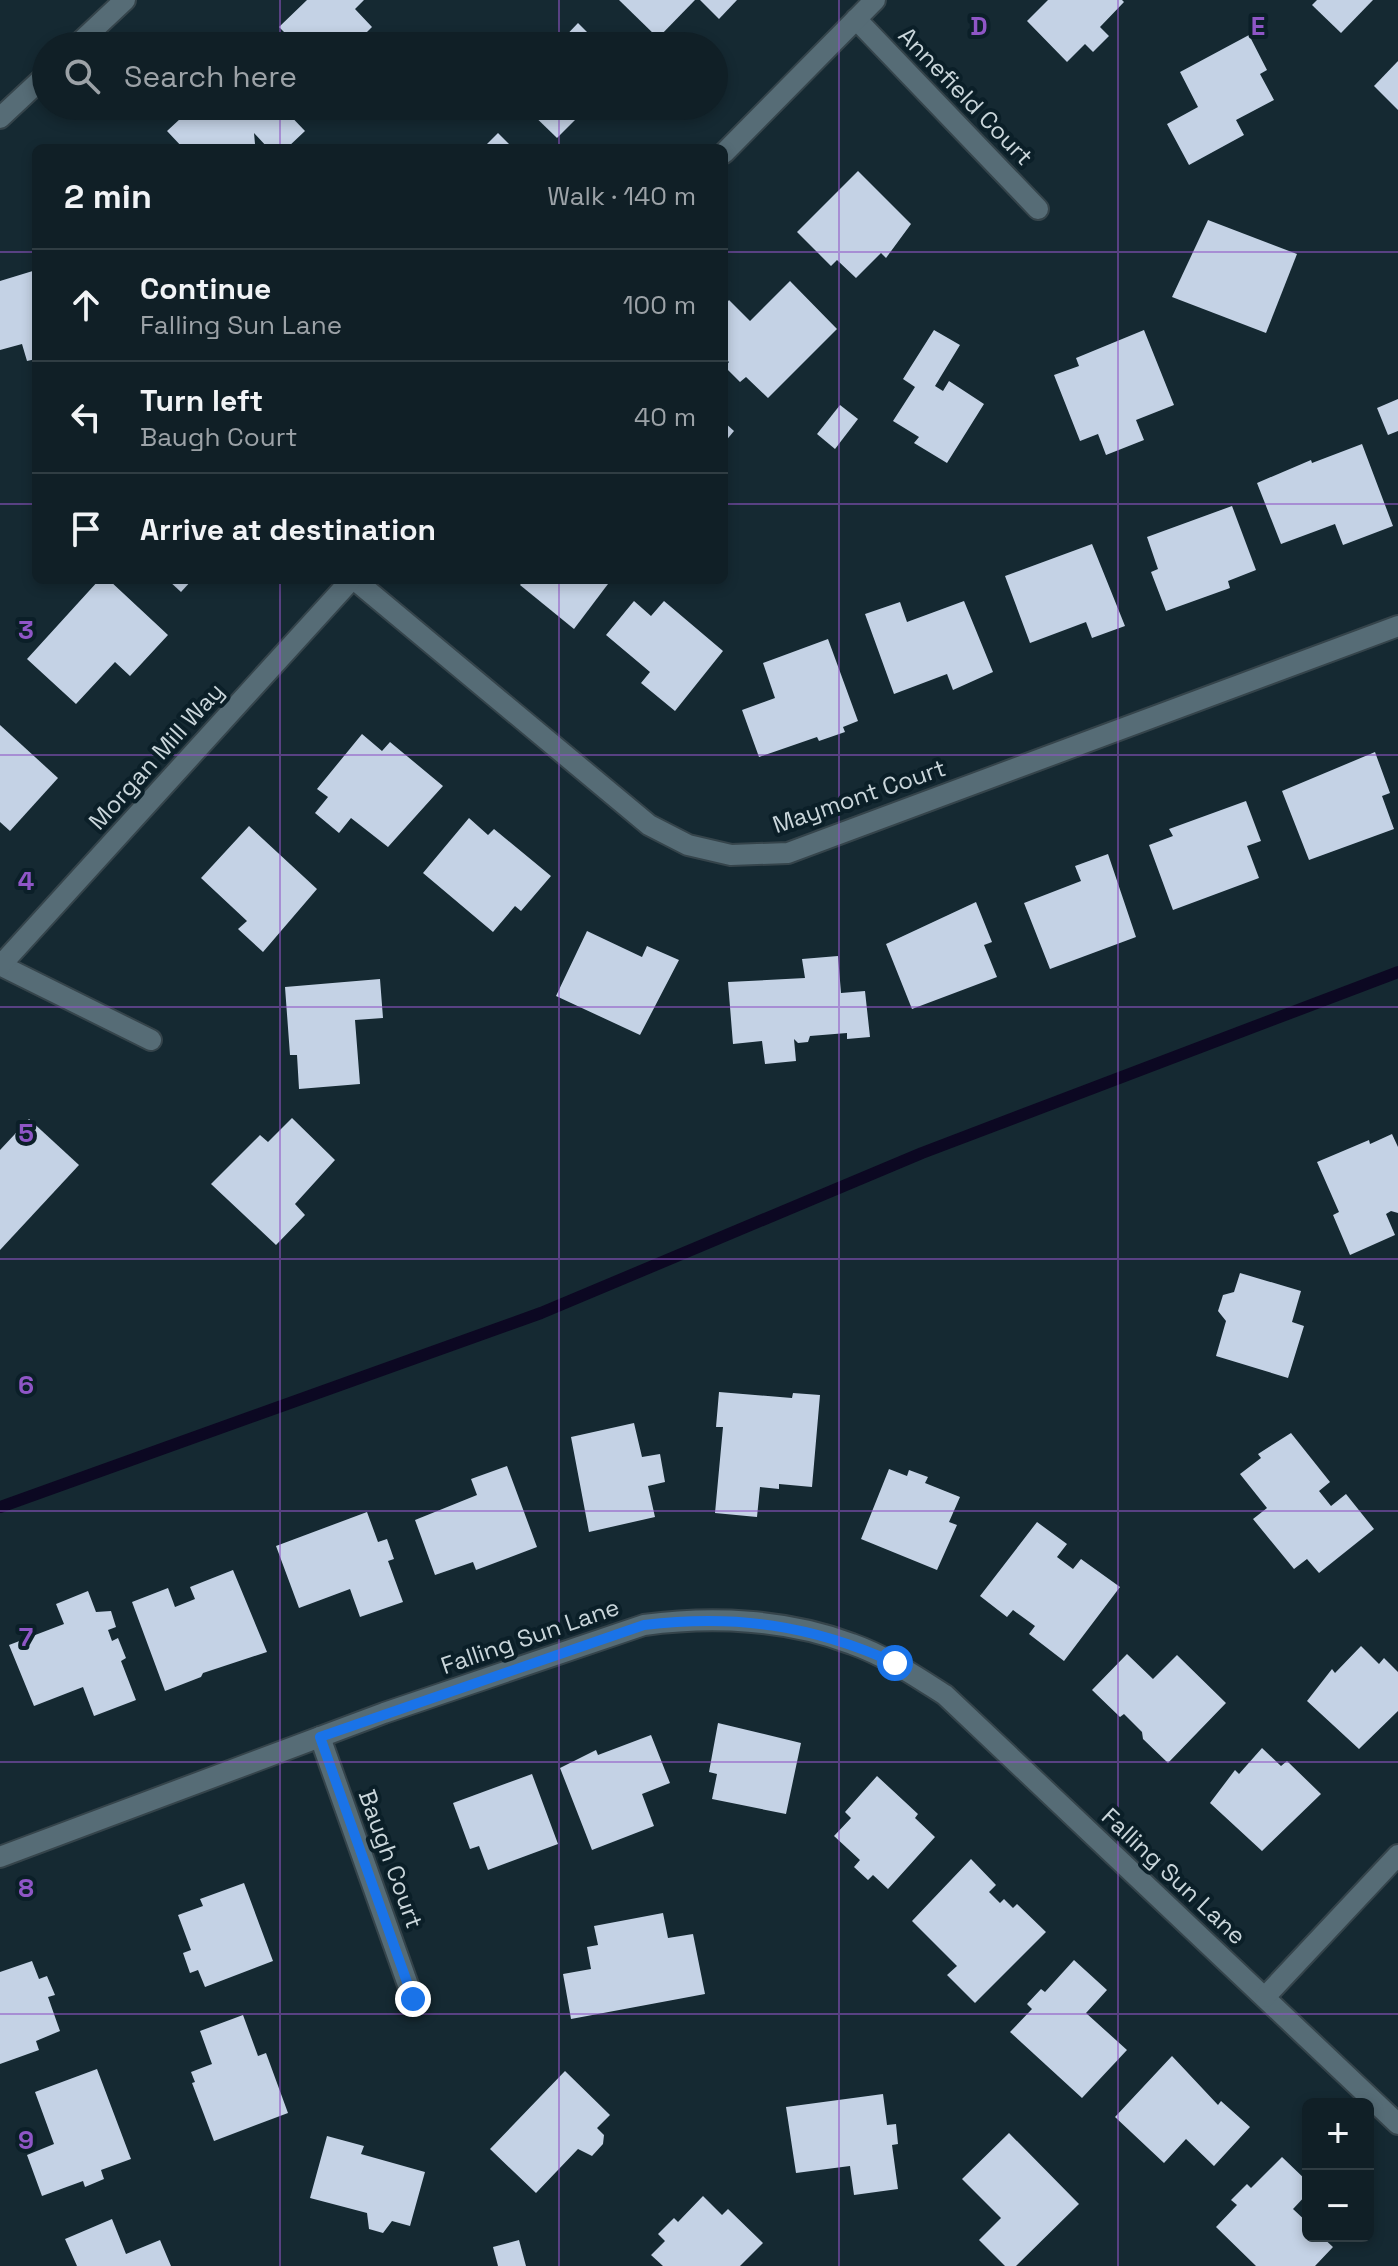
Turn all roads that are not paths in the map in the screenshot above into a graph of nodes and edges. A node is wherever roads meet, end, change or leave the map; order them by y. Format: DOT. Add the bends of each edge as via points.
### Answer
graph roads {
  1 [pos="125,0"];
  2 [pos="875,0"];
  3 [pos="856,19"];
  4 [pos="91,32"];
  5 [pos="32,88"];
  6 [pos="0,118"];
  7 [pos="728,149"];
  8 [pos="1038,209"];
  9 [pos="349,584"];
  10 [pos="358,584"];
  11 [pos="1398,626"];
  12 [pos="0,966"];
  13 [pos="151,1040"];
  14 [pos="320,1737"];
  15 [pos="1398,1855"];
  16 [pos="0,1857"];
  17 [pos="1265,1997"];
  18 [pos="413,1999"];
  19 [pos="1398,2124"];
  1 -- 4 [label="street"];
  2 -- 3 [label="street"];
  3 -- 7 [label="street"];
  3 -- 8 [label="street, Annefield Court"];
  5 -- 6 [label="street"];
  9 -- 12 [label="street, Morgan Mill Way"];
  10 -- 11 [label="street, Maymont Court" via="649,825 688,845 731,855 788,853"];
  12 -- 13 [label="street"];
  14 -- 16 [label="street, Falling Sun Lane"];
  14 -- 17 [label="street, Falling Sun Lane" via="644,1625 740,1621 807,1630 895,1663 945,1695"];
  14 -- 18 [label="street, Baugh Court"];
  15 -- 17 [label="street"];
  17 -- 19 [label="street, Falling Sun Lane"];
}
